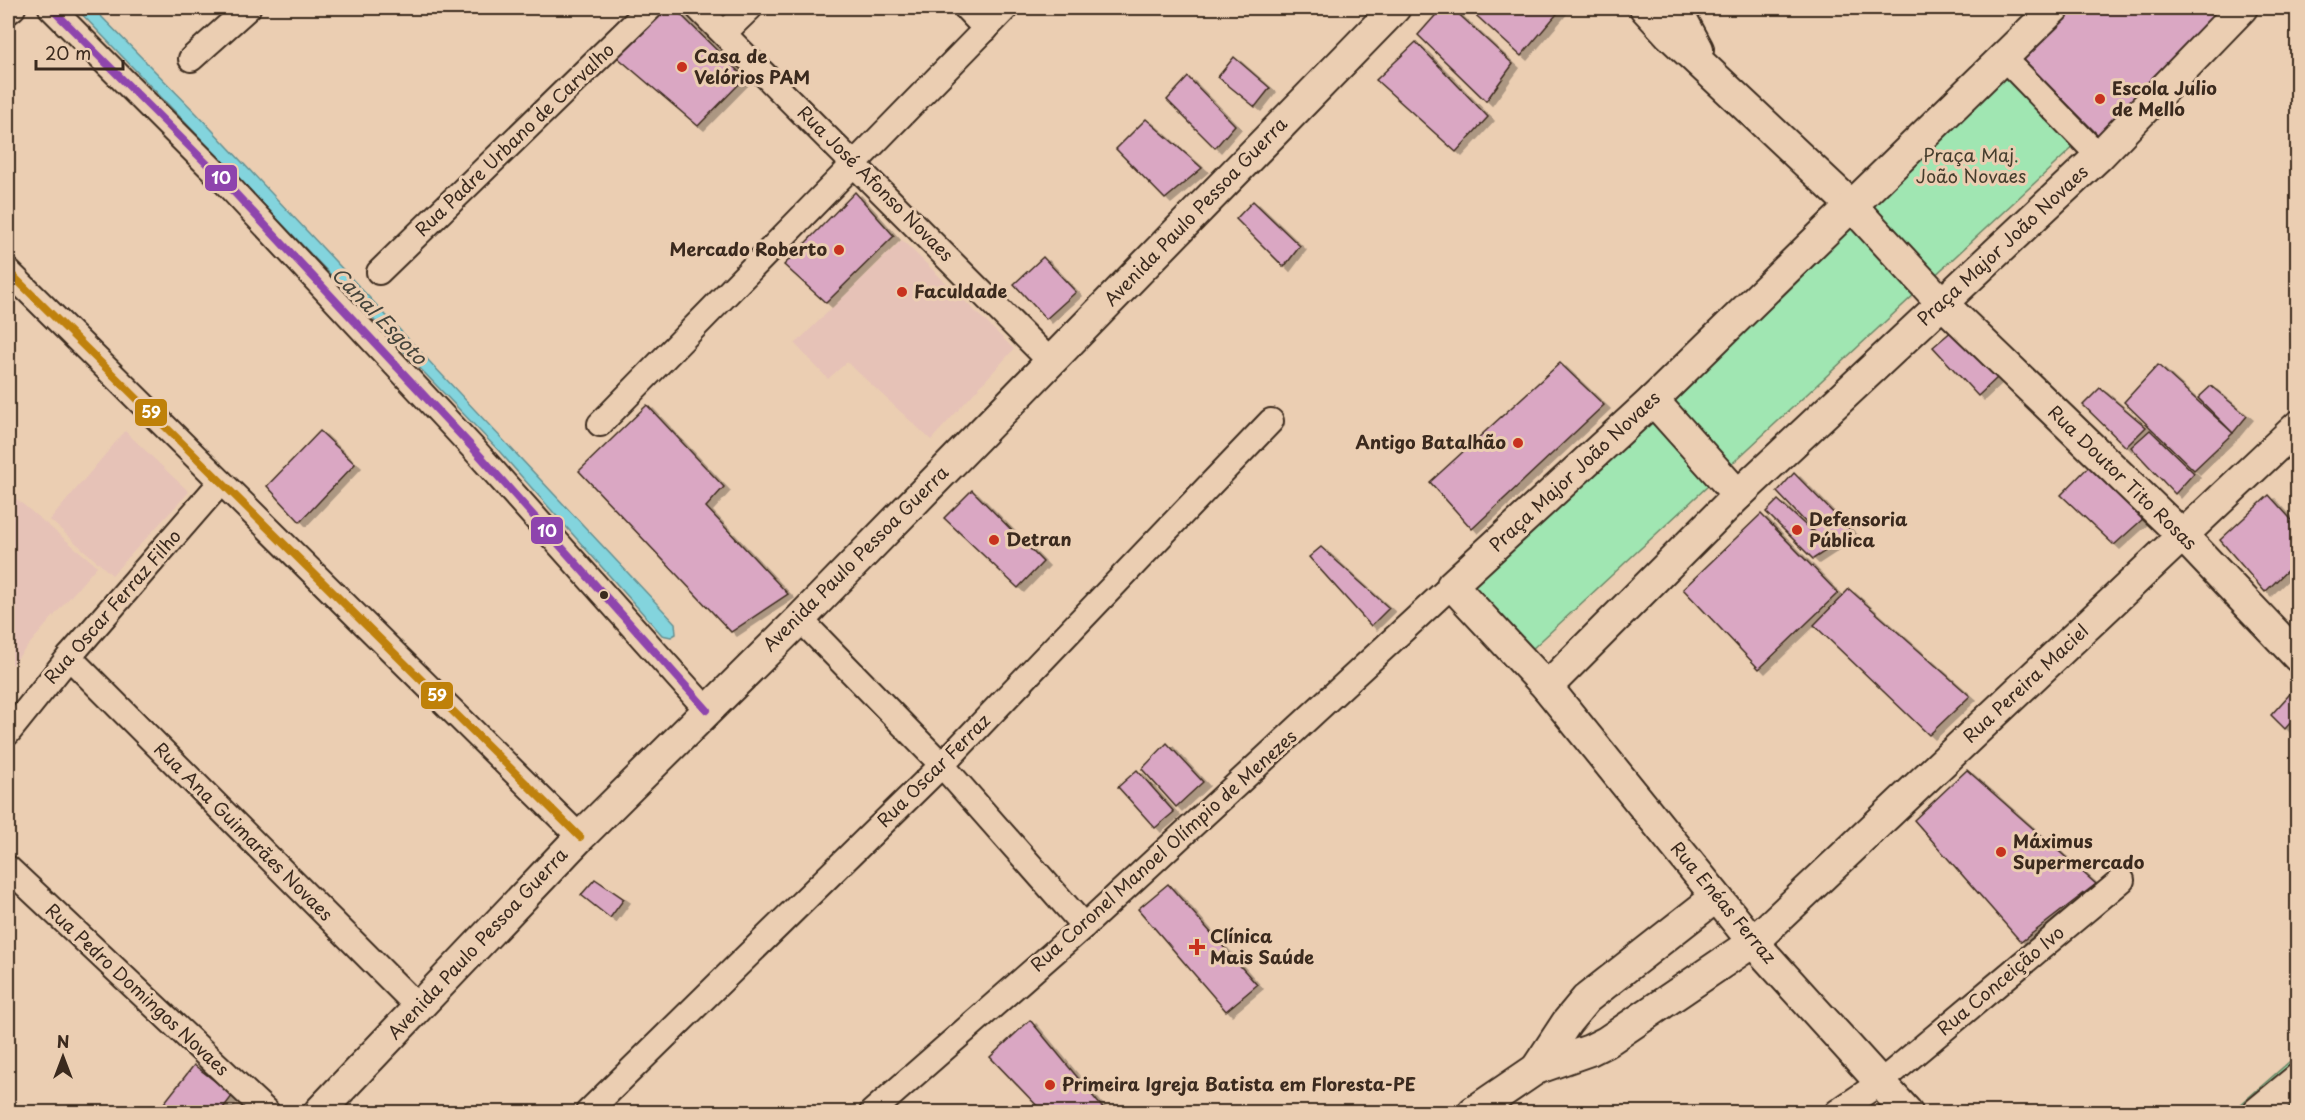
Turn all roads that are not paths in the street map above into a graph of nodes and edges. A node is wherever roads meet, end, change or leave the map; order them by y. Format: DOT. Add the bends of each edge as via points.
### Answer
graph roads {
  1 [pos="13,8"];
  2 [pos="51,8"];
  3 [pos="248,8"];
  4 [pos="650,8"];
  5 [pos="698,8"];
  6 [pos="750,8"];
  7 [pos="966,8"];
  8 [pos="1006,8"];
  9 [pos="1395,8"];
  10 [pos="1645,8"];
  11 [pos="2054,8"];
  12 [pos="2242,8"];
  13 [pos="8,12"];
  14 [pos="1682,18"];
  15 [pos="986,29"];
  16 [pos="724,33"];
  17 [pos="2004,58"];
  18 [pos="191,59"];
  19 [pos="2099,156"];
  20 [pos="854,162"];
  21 [pos="1852,206"];
  22 [pos="8,271"];
  23 [pos="379,272"];
  24 [pos="1942,303"];
  25 [pos="1050,361"];
  26 [pos="1653,400"];
  27 [pos="1271,421"];
  28 [pos="600,424"];
  29 [pos="2298,426"];
  30 [pos="221,482"];
  31 [pos="1738,495"];
  32 [pos="2183,536"];
  33 [pos="1452,585"];
  34 [pos="800,619"];
  35 [pos="69,657"];
  36 [pos="2298,657"];
  37 [pos="1547,687"];
  38 [pos="707,710"];
  39 [pos="8,733"];
  40 [pos="942,765"];
  41 [pos="580,837"];
  42 [pos="8,868"];
  43 [pos="2122,880"];
  44 [pos="1716,897"];
  45 [pos="1084,926"];
  46 [pos="1753,942"];
  47 [pos="418,1007"];
  48 [pos="1536,1069"];
  49 [pos="2298,1079"];
  50 [pos="1881,1082"];
  51 [pos="267,1113"];
  52 [pos="319,1113"];
  53 [pos="588,1113"];
  54 [pos="872,1113"];
  55 [pos="1473,1113"];
  56 [pos="1838,1113"];
  57 [pos="1907,1113"];
  58 [pos="2258,1113"];
  1 -- 13 [label="street"];
  2 -- 38 [label="street" via="219,177 448,421"];
  3 -- 18 [label="street"];
  4 -- 23 [label="street, Rua Padre Urbano de Carvalho"];
  5 -- 16 [label="street, Rua José Afonso Novaes"];
  6 -- 16 [label="street"];
  7 -- 15 [label="street"];
  8 -- 15 [label="street"];
  9 -- 25 [label="street, Avenida Paulo Pessoa Guerra"];
  10 -- 14 [label="street, Rua Doutor Tito Rosas"];
  11 -- 17 [label="street"];
  12 -- 19 [label="street"];
  14 -- 21 [label="street, Rua Doutor Tito Rosas" via="1712,72"];
  15 -- 20 [label="street"];
  16 -- 20 [label="street, Rua José Afonso Novaes"];
  17 -- 19 [label="street, Praça Major João Novaes"];
  17 -- 21 [label="street, Praça Major João Novaes"];
  19 -- 24 [label="street, Praça Major João Novaes"];
  20 -- 25 [label="street, Rua José Afonso Novaes"];
  20 -- 28 [label="street"];
  21 -- 24 [label="street, Rua Doutor Tito Rosas"];
  21 -- 26 [label="street, Praça Major João Novaes"];
  22 -- 30 [label="street"];
  24 -- 31 [label="street, Praça Major João Novaes"];
  24 -- 32 [label="street, Rua Doutor Tito Rosas"];
  25 -- 34 [label="street, Avenida Paulo Pessoa Guerra"];
  26 -- 31 [label="street"];
  26 -- 33 [label="street, Praça Major João Novaes"];
  27 -- 40 [label="street, Rua Oscar Ferraz"];
  29 -- 32 [label="street, Rua Pereira Maciel"];
  30 -- 35 [label="street, Rua Oscar Ferraz Filho"];
  30 -- 41 [label="street"];
  31 -- 37 [label="street, Praça Major João Novaes"];
  32 -- 36 [label="street, Rua Doutor Tito Rosas"];
  32 -- 46 [label="street, Rua Pereira Maciel"];
  33 -- 37 [label="street, Rua Enéas Ferraz"];
  33 -- 45 [label="street, Rua Coronel Manoel Olímpio de Menezes"];
  34 -- 38 [label="street, Avenida Paulo Pessoa Guerra"];
  34 -- 40 [label="street"];
  35 -- 39 [label="street, Rua Oscar Ferraz Filho"];
  35 -- 47 [label="street, Rua Ana Guimarães Novaes"];
  37 -- 44 [label="street, Rua Enéas Ferraz"];
  38 -- 41 [label="street, Avenida Paulo Pessoa Guerra"];
  40 -- 45 [label="street"];
  40 -- 53 [label="street, Rua Oscar Ferraz"];
  41 -- 47 [label="street, Avenida Paulo Pessoa Guerra"];
  42 -- 51 [label="street, Rua Pedro Domingos Novaes"];
  43 -- 50 [label="street, Rua Conceição Ivo"];
  44 -- 46 [label="street, Rua Enéas Ferraz"];
  44 -- 48 [label="street" via="1586,999"];
  45 -- 54 [label="street, Rua Coronel Manoel Olímpio de Menezes"];
  46 -- 48 [label="street, Rua Pereira Maciel" via="1606,1042"];
  46 -- 50 [label="street, Rua Enéas Ferraz"];
  47 -- 52 [label="street, Avenida Paulo Pessoa Guerra"];
  48 -- 55 [label="street"];
  49 -- 58 [label="street"];
  50 -- 56 [label="street, Rua Conceição Ivo"];
  50 -- 57 [label="street, Rua Enéas Ferraz"];
}
